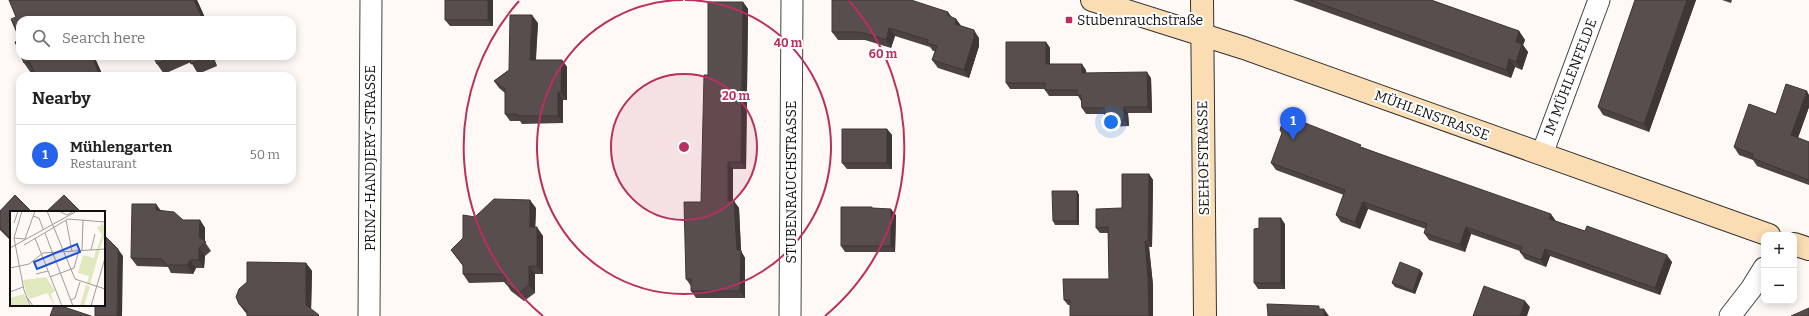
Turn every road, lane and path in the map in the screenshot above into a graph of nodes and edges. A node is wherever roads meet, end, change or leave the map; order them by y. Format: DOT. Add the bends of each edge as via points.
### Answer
graph roads {
  1 [pos="371,0"];
  2 [pos="792,0"];
  3 [pos="1092,0"];
  4 [pos="1202,0"];
  5 [pos="1599,0"];
  6 [pos="1202,34"];
  7 [pos="1542,154"];
  8 [pos="1761,232"];
  9 [pos="1797,245"];
  10 [pos="1809,249"];
  11 [pos="1761,273"];
  12 [pos="369,316"];
  13 [pos="790,316"];
  14 [pos="1205,316"];
  15 [pos="1730,316"];
  1 -- 12 [label="street, PRINZ-HANDJERY-STRASSE"];
  2 -- 13 [label="street, STUBENRAUCHSTRASSE"];
  3 -- 6 [label="street, MÜHLENSTRASSE"];
  4 -- 6 [label="street, SEEHOFSTRASSE"];
  5 -- 7 [label="street, IM MÜHLENFELDE"];
  6 -- 7 [label="street, MÜHLENSTRASSE"];
  6 -- 14 [label="street, SEEHOFSTRASSE"];
  7 -- 8 [label="street, MÜHLENSTRASSE"];
  9 -- 10 [label="street"];
  11 -- 15 [label="street"];
}
